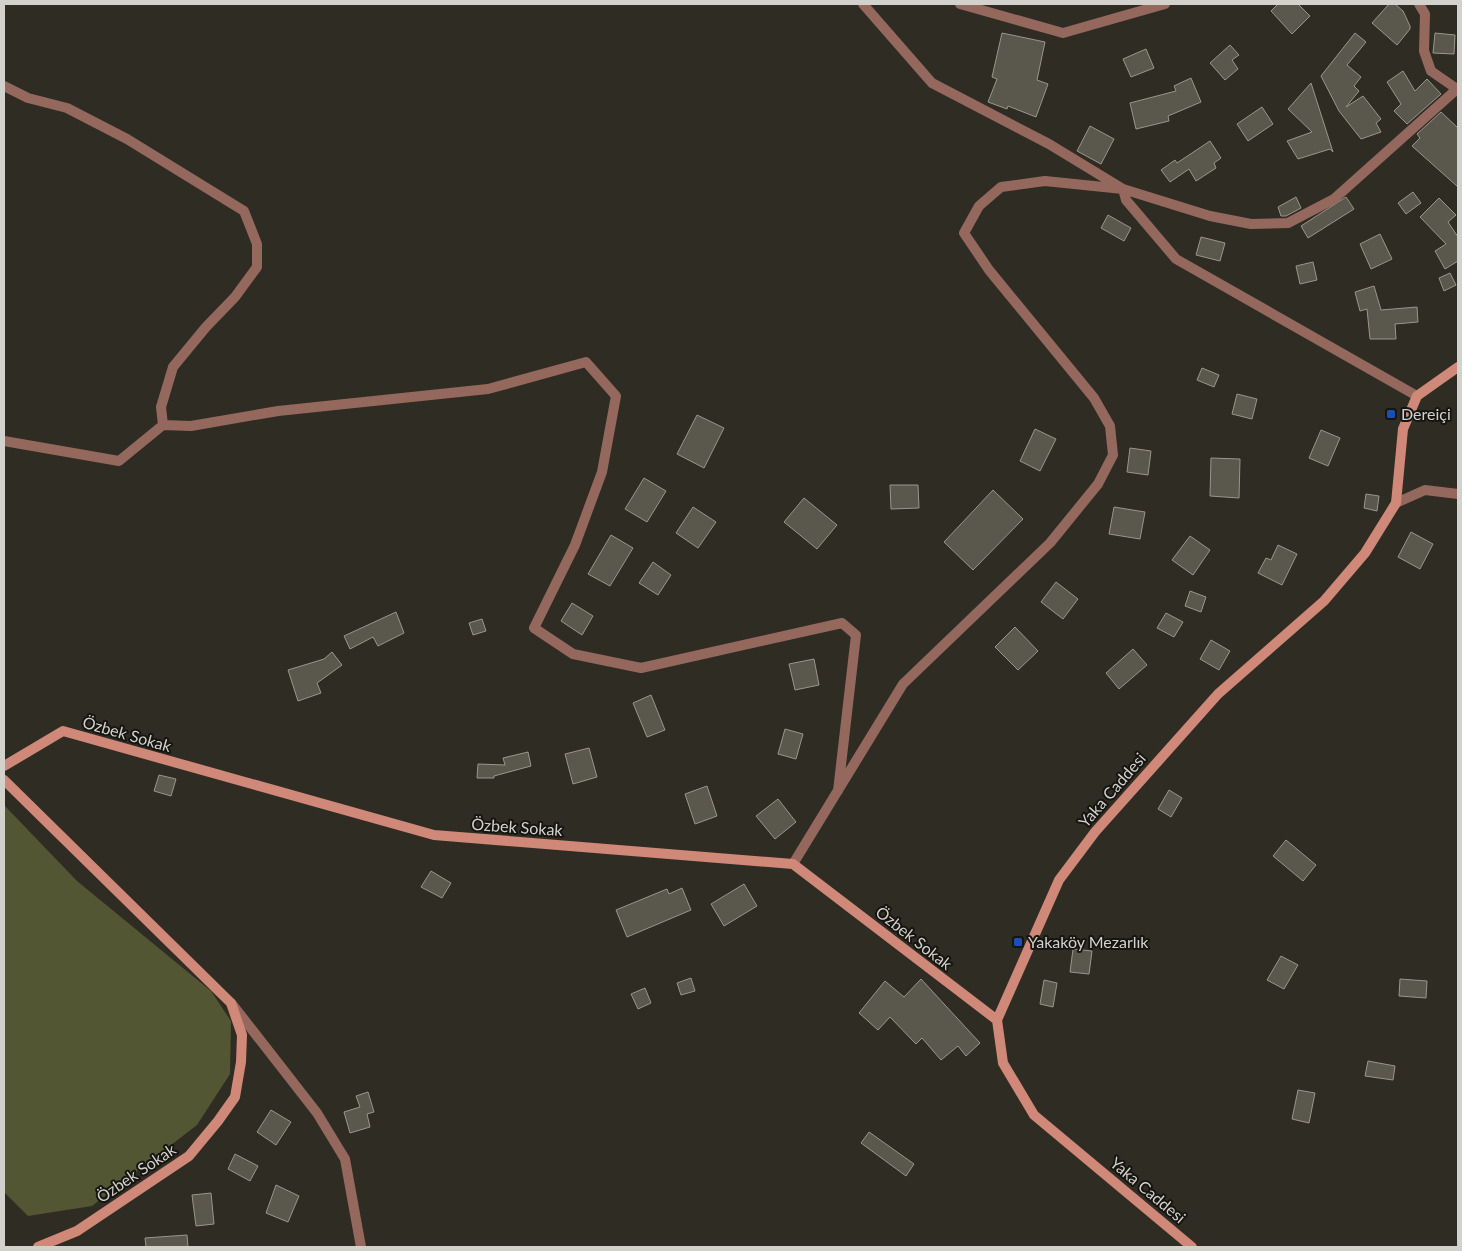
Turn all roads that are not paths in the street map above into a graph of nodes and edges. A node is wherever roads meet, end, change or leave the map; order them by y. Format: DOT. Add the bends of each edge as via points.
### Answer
graph roads {
  1 [pos="863,4"];
  2 [pos="960,4"];
  3 [pos="1165,4"];
  4 [pos="1419,4"];
  5 [pos="4,86"];
  6 [pos="1458,89"];
  7 [pos="1123,190"];
  8 [pos="1458,367"];
  9 [pos="1417,396"];
  10 [pos="162,425"];
  11 [pos="4,441"];
  12 [pos="1458,494"];
  13 [pos="1396,503"];
  14 [pos="4,766"];
  15 [pos="4,780"];
  16 [pos="838,791"];
  17 [pos="793,864"];
  18 [pos="231,1003"];
  19 [pos="997,1020"];
  20 [pos="38,1247"];
  21 [pos="361,1247"];
  22 [pos="1192,1247"];
  1 -- 7 [label="street" via="932,83 1049,144"];
  2 -- 3 [label="street" via="1063,33"];
  4 -- 6 [label="street" via="1426,14 1424,50 1431,71"];
  5 -- 10 [label="street" via="28,98 67,108 127,139 244,211 257,244 257,267 173,367 161,407"];
  6 -- 7 [label="street" via="1334,199 1288,223 1251,224"];
  7 -- 9 [label="street" via="1126,200 1176,259"];
  7 -- 16 [label="street" via="1045,181 1000,187 979,206 964,234 989,270 1094,398 1110,426 1113,455 1098,484 1050,543 903,684"];
  8 -- 9 [label="street"];
  9 -- 13 [label="street, Yaka Caddesi" via="1404,429"];
  10 -- 11 [label="street" via="119,461"];
  10 -- 16 [label="street" via="191,426 278,411 488,389 586,362 616,396 602,472 575,545 534,628 573,654 641,668 842,623 856,635"];
  12 -- 13 [label="street" via="1425,490"];
  13 -- 19 [label="street, Yaka Caddesi" via="1365,554 1324,601 1218,694 1095,832 1059,880"];
  14 -- 17 [label="street, Özbek Sokak" via="63,731 434,835"];
  15 -- 18 [label="street, Özbek Sokak"];
  16 -- 17 [label="street"];
  17 -- 19 [label="street, Özbek Sokak"];
  18 -- 20 [label="street, Özbek Sokak" via="242,1035 241,1062 234,1097 218,1122 189,1156 77,1231"];
  18 -- 21 [label="street" via="317,1113 345,1158"];
  19 -- 22 [label="street, Yaka Caddesi" via="1003,1063 1034,1115"];
}
